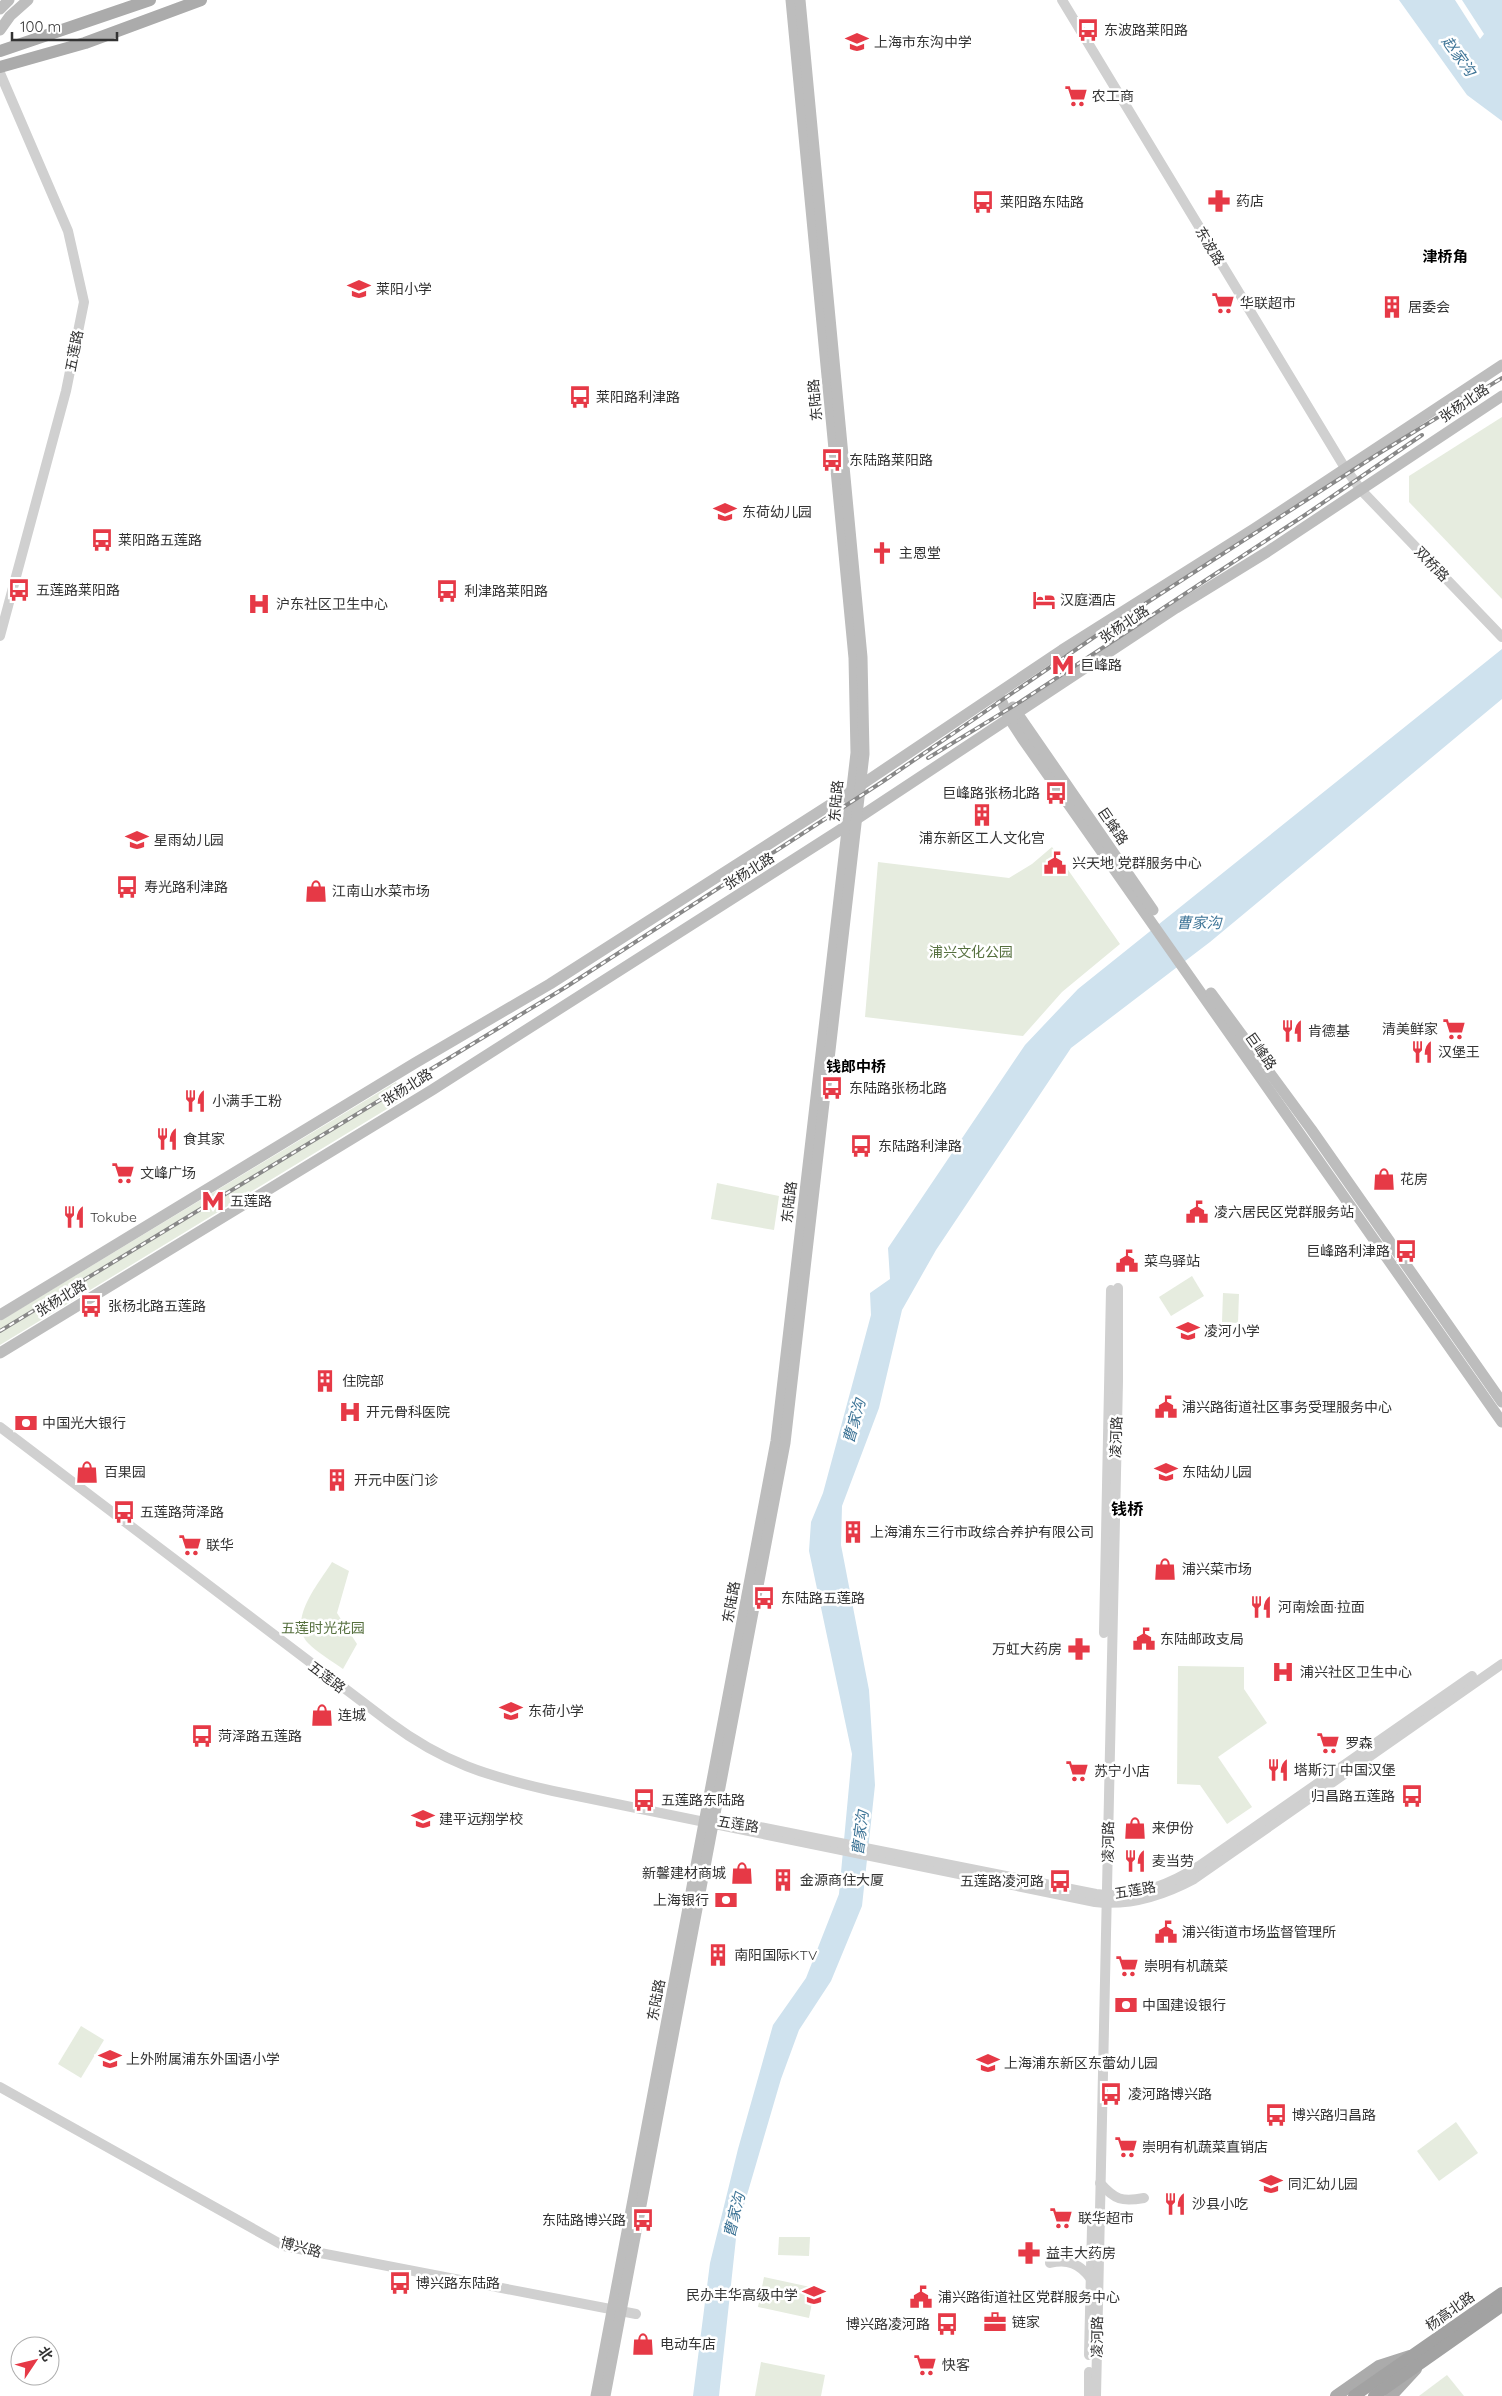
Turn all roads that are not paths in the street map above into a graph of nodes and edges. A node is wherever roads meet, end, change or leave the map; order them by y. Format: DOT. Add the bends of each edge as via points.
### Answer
graph roads {
  1 [pos="9,0"];
  2 [pos="28,0"];
  3 [pos="150,0"];
  4 [pos="200,0"];
  5 [pos="791,0"];
  6 [pos="800,0"];
  7 [pos="1062,0"];
  8 [pos="0,9"];
  9 [pos="0,30"];
  10 [pos="0,50"];
  11 [pos="0,67"];
  12 [pos="0,73"];
  13 [pos="1502,364"];
  14 [pos="1502,396"];
  15 [pos="1345,468"];
  16 [pos="1361,490"];
  17 [pos="0,636"];
  18 [pos="1502,637"];
  19 [pos="999,695"];
  20 [pos="1013,715"];
  21 [pos="857,788"];
  22 [pos="853,822"];
  23 [pos="1197,979"];
  24 [pos="1114,1289"];
  25 [pos="0,1315"];
  26 [pos="0,1353"];
  27 [pos="1502,1402"];
  28 [pos="1502,1422"];
  29 [pos="0,1427"];
  30 [pos="1502,1656"];
  31 [pos="1502,1664"];
  32 [pos="711,1821"];
  33 [pos="1104,1899"];
  34 [pos="0,2087"];
  35 [pos="1100,2183"];
  36 [pos="1144,2198"];
  37 [pos="1050,2263"];
  38 [pos="1091,2279"];
  39 [pos="1502,2293"];
  40 [pos="1502,2306"];
  41 [pos="617,2310"];
  42 [pos="636,2314"];
  43 [pos="1418,2359"];
  44 [pos="596,2396"];
  45 [pos="605,2396"];
  46 [pos="1088,2396"];
  47 [pos="1096,2396"];
  48 [pos="1336,2396"];
  49 [pos="1354,2396"];
  50 [pos="1374,2396"];
  51 [pos="1391,2396"];
  1 -- 8 [label="main road"];
  2 -- 9 [label="main road"];
  3 -- 10 [label="main road"];
  4 -- 11 [label="main road" via="85,43"];
  5 -- 21 [label="main road, 东陆路" via="854,658"];
  6 -- 21 [label="main road, 东陆路" via="862,657 865,733"];
  7 -- 15 [label="street, 东波路"];
  12 -- 17 [label="street, 五莲路" via="68,231 84,302 66,391"];
  13 -- 15 [label="main road, 张杨北路"];
  14 -- 16 [label="main road, 张杨北路"];
  15 -- 16 [label="street, 东波路"];
  15 -- 19 [label="main road, 张杨北路"];
  16 -- 18 [label="street, 双桥路"];
  16 -- 20 [label="main road, 张杨北路"];
  19 -- 20 [label="main road, 巨峰路"];
  19 -- 21 [label="main road, 张杨北路"];
  20 -- 22 [label="main road, 张杨北路"];
  20 -- 23 [label="main road, 巨峰路"];
  21 -- 22 [label="main road, 东陆路"];
  21 -- 25 [label="main road, 张杨北路" via="550,984"];
  22 -- 26 [label="main road, 张杨北路" via="432,1090"];
  22 -- 32 [label="main road, 东陆路" via="788,1420"];
  23 -- 27 [label="main road, 巨峰路" via="1311,1129"];
  23 -- 28 [label="main road, 巨峰路"];
  24 -- 33 [label="street, 凌河路"];
  29 -- 32 [label="street, 五莲路" via="276,1639 428,1750 464,1767 501,1779"];
  30 -- 33 [label="street, 五莲路" via="1190,1872 1151,1889"];
  31 -- 33 [label="street, 五莲路" via="1194,1879 1153,1896 1131,1901"];
  32 -- 33 [label="street, 五莲路"];
  32 -- 41 [label="main road, 东陆路"];
  33 -- 35 [label="street, 凌河路"];
  33 -- 38 [label="street, 凌河路"];
  34 -- 41 [label="street, 博兴路" via="284,2246"];
  35 -- 36 [label="street" via="1118,2199"];
  35 -- 47 [label="street, 凌河路"];
  37 -- 38 [label="street" via="1063,2260 1074,2263"];
  38 -- 46 [label="street, 凌河路"];
  39 -- 43 [label="highway, 杨高北路"];
  40 -- 43 [label="highway, 杨高北路"];
  41 -- 42 [label="street, 博兴路"];
  41 -- 44 [label="main road, 东陆路"];
  41 -- 45 [label="main road, 东陆路"];
  43 -- 48 [label="main road, 杨高北路" via="1379,2366"];
  43 -- 49 [label="highway, 杨高北路"];
  43 -- 50 [label="highway, 杨高北路"];
  43 -- 51 [label="main road, 杨高北路"];
}
